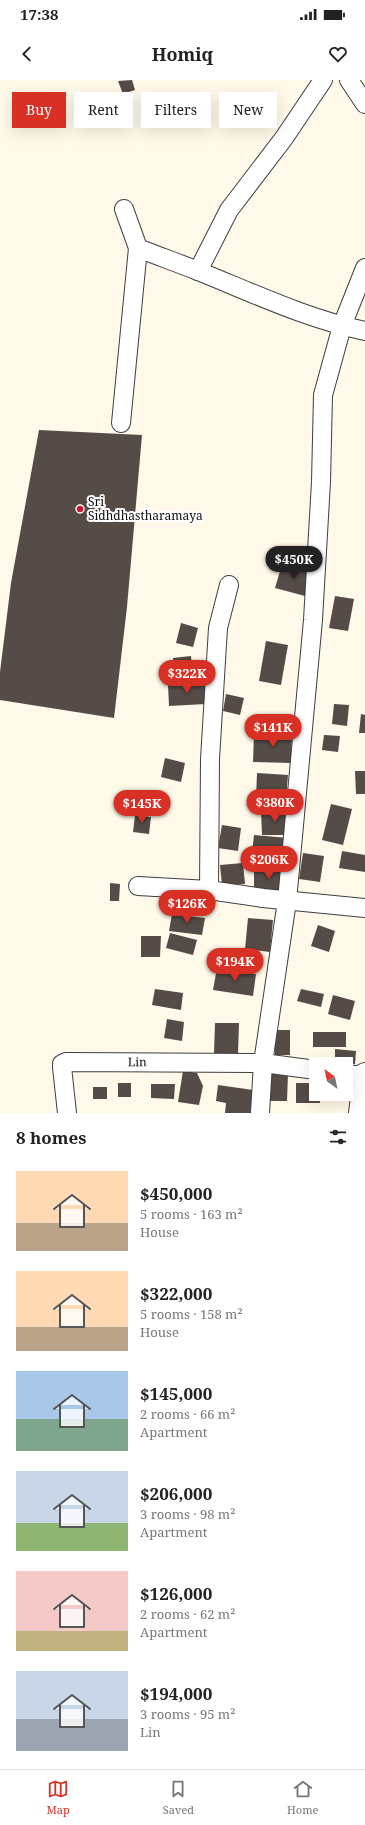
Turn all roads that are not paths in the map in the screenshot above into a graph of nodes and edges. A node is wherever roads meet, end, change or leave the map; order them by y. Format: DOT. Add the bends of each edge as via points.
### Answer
graph roads {
  1 [pos="324,80"];
  2 [pos="349,80"];
  3 [pos="365,104"];
  4 [pos="124,208"];
  5 [pos="138,248"];
  6 [pos="365,268"];
  7 [pos="198,271"];
  8 [pos="342,326"];
  9 [pos="365,331"];
  10 [pos="121,422"];
  11 [pos="229,584"];
  12 [pos="138,886"];
  13 [pos="209,890"];
  14 [pos="286,901"];
  15 [pos="365,908"];
  16 [pos="263,1063"];
  17 [pos="309,1069"];
  18 [pos="353,1074"];
  19 [pos="365,1075"];
  20 [pos="67,1113"];
  21 [pos="260,1113"];
  22 [pos="360,1113"];
  1 -- 7 [label="street" via="229,210"];
  2 -- 3 [label="street"];
  4 -- 5 [label="street"];
  5 -- 7 [label="street"];
  5 -- 10 [label="street"];
  6 -- 8 [label="street"];
  7 -- 8 [label="street" via="264,299"];
  8 -- 9 [label="street"];
  8 -- 14 [label="street" via="323,395 313,620"];
  11 -- 13 [label="street" via="218,628 210,759"];
  12 -- 13 [label="street"];
  13 -- 14 [label="street"];
  14 -- 15 [label="street"];
  14 -- 16 [label="street"];
  16 -- 17 [label="street, Lin"];
  16 -- 20 [label="street, Lin" via="64,1062 62,1067"];
  16 -- 21 [label="street"];
  18 -- 19 [label="street"];
  19 -- 22 [label="street"];
}
